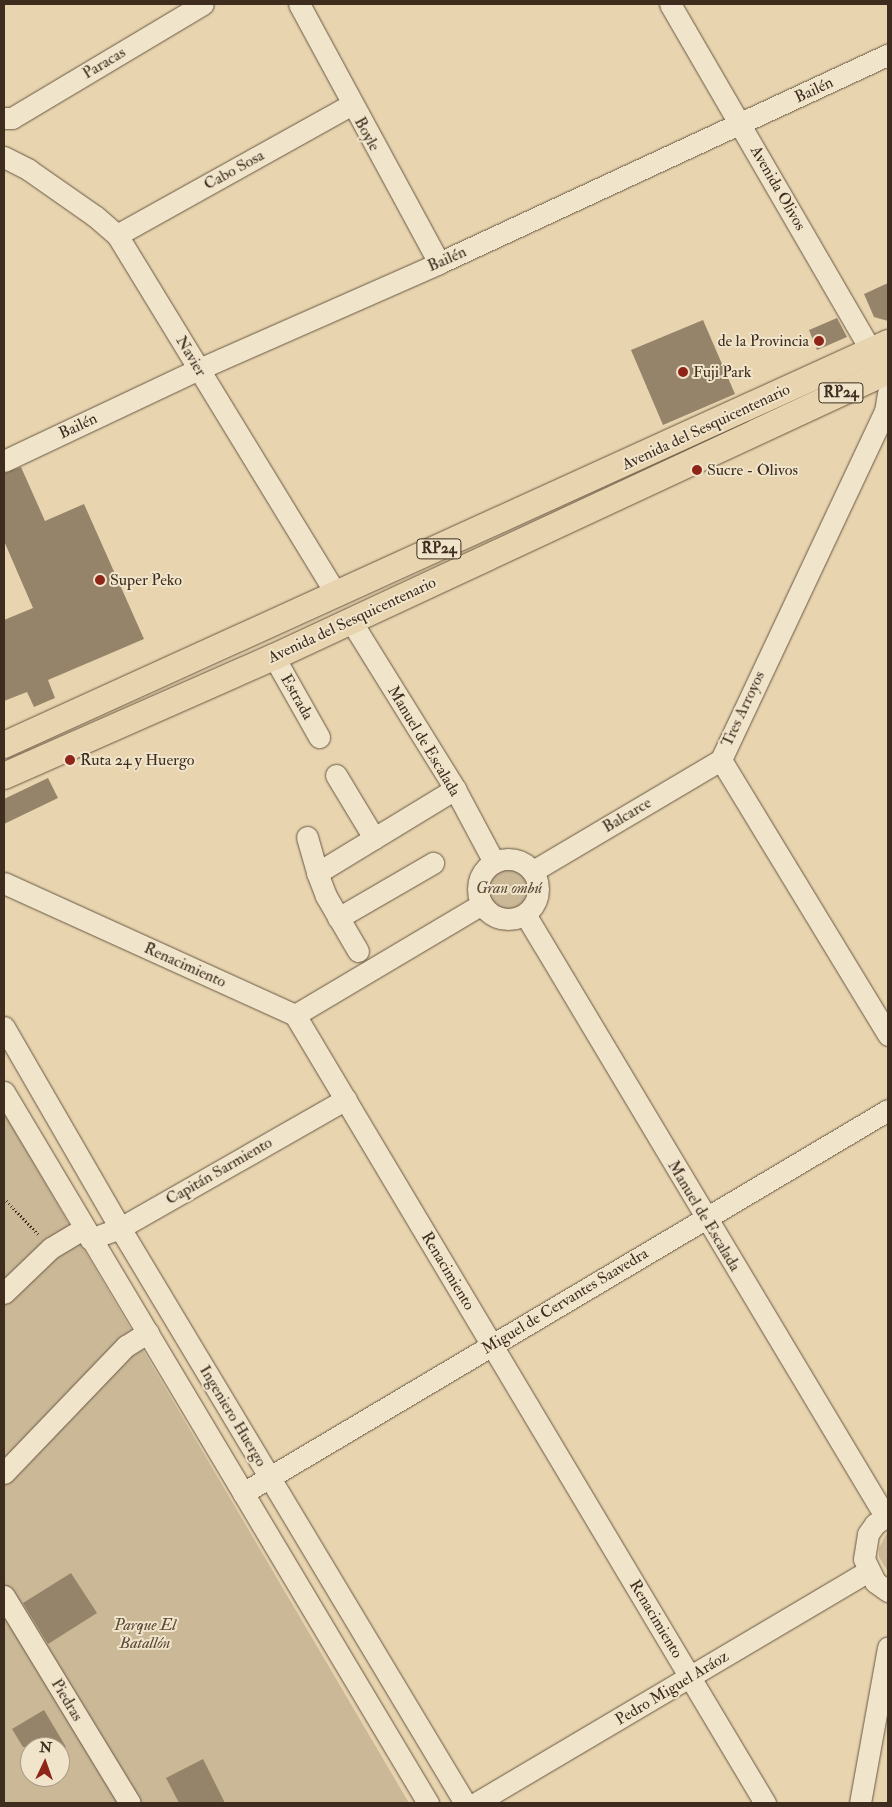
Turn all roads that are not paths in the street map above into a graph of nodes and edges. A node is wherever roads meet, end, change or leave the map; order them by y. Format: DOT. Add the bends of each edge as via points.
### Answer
graph roads {
  1 [pos="203,4"];
  2 [pos="299,4"];
  3 [pos="670,4"];
  4 [pos="888,55"];
  5 [pos="351,105"];
  6 [pos="4,118"];
  7 [pos="741,124"];
  8 [pos="4,157"];
  9 [pos="117,235"];
  10 [pos="439,263"];
  11 [pos="199,369"];
  12 [pos="885,370"];
  13 [pos="4,461"];
  14 [pos="337,595"];
  15 [pos="351,621"];
  16 [pos="274,657"];
  17 [pos="320,737"];
  18 [pos="4,745"];
  19 [pos="721,760"];
  20 [pos="336,775"];
  21 [pos="4,776"];
  22 [pos="455,789"];
  23 [pos="307,837"];
  24 [pos="374,838"];
  25 [pos="494,862"];
  26 [pos="433,863"];
  27 [pos="533,871"];
  28 [pos="317,873"];
  29 [pos="4,883"];
  30 [pos="482,904"];
  31 [pos="526,914"];
  32 [pos="338,918"];
  33 [pos="358,951"];
  34 [pos="295,1015"];
  35 [pos="4,1026"];
  36 [pos="888,1035"];
  37 [pos="4,1092"];
  38 [pos="346,1099"];
  39 [pos="888,1110"];
  40 [pos="705,1218"];
  41 [pos="120,1228"];
  42 [pos="87,1234"];
  43 [pos="4,1293"];
  44 [pos="169,1310"];
  45 [pos="146,1329"];
  46 [pos="492,1345"];
  47 [pos="4,1472"];
  48 [pos="270,1478"];
  49 [pos="243,1493"];
  50 [pos="887,1515"];
  51 [pos="868,1571"];
  52 [pos="888,1591"];
  53 [pos="4,1596"];
  54 [pos="888,1648"];
  55 [pos="690,1677"];
  56 [pos="130,1803"];
  57 [pos="428,1803"];
  58 [pos="465,1803"];
  59 [pos="476,1803"];
  60 [pos="765,1803"];
  61 [pos="860,1803"];
  1 -- 6 [label="street, Paracas" via="12,118"];
  2 -- 5 [label="street, Boyle"];
  3 -- 7 [label="street, Avenida Olivos"];
  4 -- 7 [label="street, Bailén"];
  5 -- 9 [label="street, Cabo Sosa"];
  5 -- 10 [label="street, Boyle"];
  7 -- 10 [label="street, Bailén"];
  7 -- 12 [label="street, Avenida Olivos"];
  8 -- 9 [label="street, Navier" via="29,170"];
  9 -- 11 [label="street, Navier"];
  10 -- 11 [label="street, Bailén"];
  11 -- 13 [label="street, Bailén"];
  11 -- 14 [label="street, Navier"];
  12 -- 14 [label="main road, Avenida del Sesquicentenario / RP24"];
  12 -- 15 [label="main road, Avenida del Sesquicentenario / RP24"];
  12 -- 19 [label="street, Tres Arroyos" via="885,411"];
  14 -- 18 [label="main road, Avenida del Sesquicentenario / RP24"];
  15 -- 16 [label="main road, Avenida del Sesquicentenario / RP24"];
  15 -- 22 [label="street, Manuel de Escalada"];
  16 -- 17 [label="street, Estrada"];
  16 -- 21 [label="main road, Avenida del Sesquicentenario / RP24"];
  19 -- 27 [label="street, Balcarce"];
  19 -- 36 [label="street, Tres Arroyos"];
  20 -- 24 [label="street"];
  22 -- 24 [label="street"];
  22 -- 25 [label="street, Manuel de Escalada"];
  23 -- 28 [label="street"];
  24 -- 28 [label="street"];
  25 -- 27 [label="street" via="511,859"];
  25 -- 30 [label="street" via="481,876 479,895"];
  26 -- 32 [label="street"];
  27 -- 31 [label="street" via="538,880 537,899"];
  28 -- 32 [label="street"];
  29 -- 34 [label="street, Renacimiento"];
  30 -- 31 [label="street" via="502,918"];
  30 -- 34 [label="street"];
  31 -- 40 [label="street, Manuel de Escalada"];
  32 -- 33 [label="street"];
  34 -- 38 [label="street, Renacimiento"];
  35 -- 41 [label="street, Ingeniero Huergo"];
  37 -- 42 [label="street, Ingeniero Huergo"];
  38 -- 41 [label="street, Capitán Sarmiento"];
  38 -- 46 [label="street, Renacimiento"];
  39 -- 40 [label="street, Miguel de Cervantes Saavedra"];
  40 -- 46 [label="street, Miguel de Cervantes Saavedra"];
  40 -- 50 [label="street, Manuel de Escalada"];
  41 -- 42 [label="street, Capitán Sarmiento"];
  41 -- 44 [label="street, Ingeniero Huergo"];
  42 -- 43 [label="street, Capitán Sarmiento" via="51,1248"];
  42 -- 45 [label="street, Ingeniero Huergo"];
  44 -- 45 [label="street"];
  44 -- 48 [label="street, Ingeniero Huergo"];
  45 -- 47 [label="street"];
  45 -- 49 [label="street, Ingeniero Huergo"];
  46 -- 48 [label="street, Miguel de Cervantes Saavedra"];
  46 -- 55 [label="street, Renacimiento"];
  48 -- 49 [label="street, Miguel de Cervantes Saavedra"];
  48 -- 58 [label="street, Ingeniero Huergo"];
  49 -- 57 [label="street, Ingeniero Huergo"];
  50 -- 51 [label="street" via="871,1529 864,1546"];
  51 -- 52 [label="street"];
  51 -- 55 [label="street, Pedro Miguel Aráoz"];
  53 -- 56 [label="street, Piedras"];
  54 -- 61 [label="street"];
  55 -- 59 [label="street, Pedro Miguel Aráoz"];
  55 -- 60 [label="street, Renacimiento"];
}
